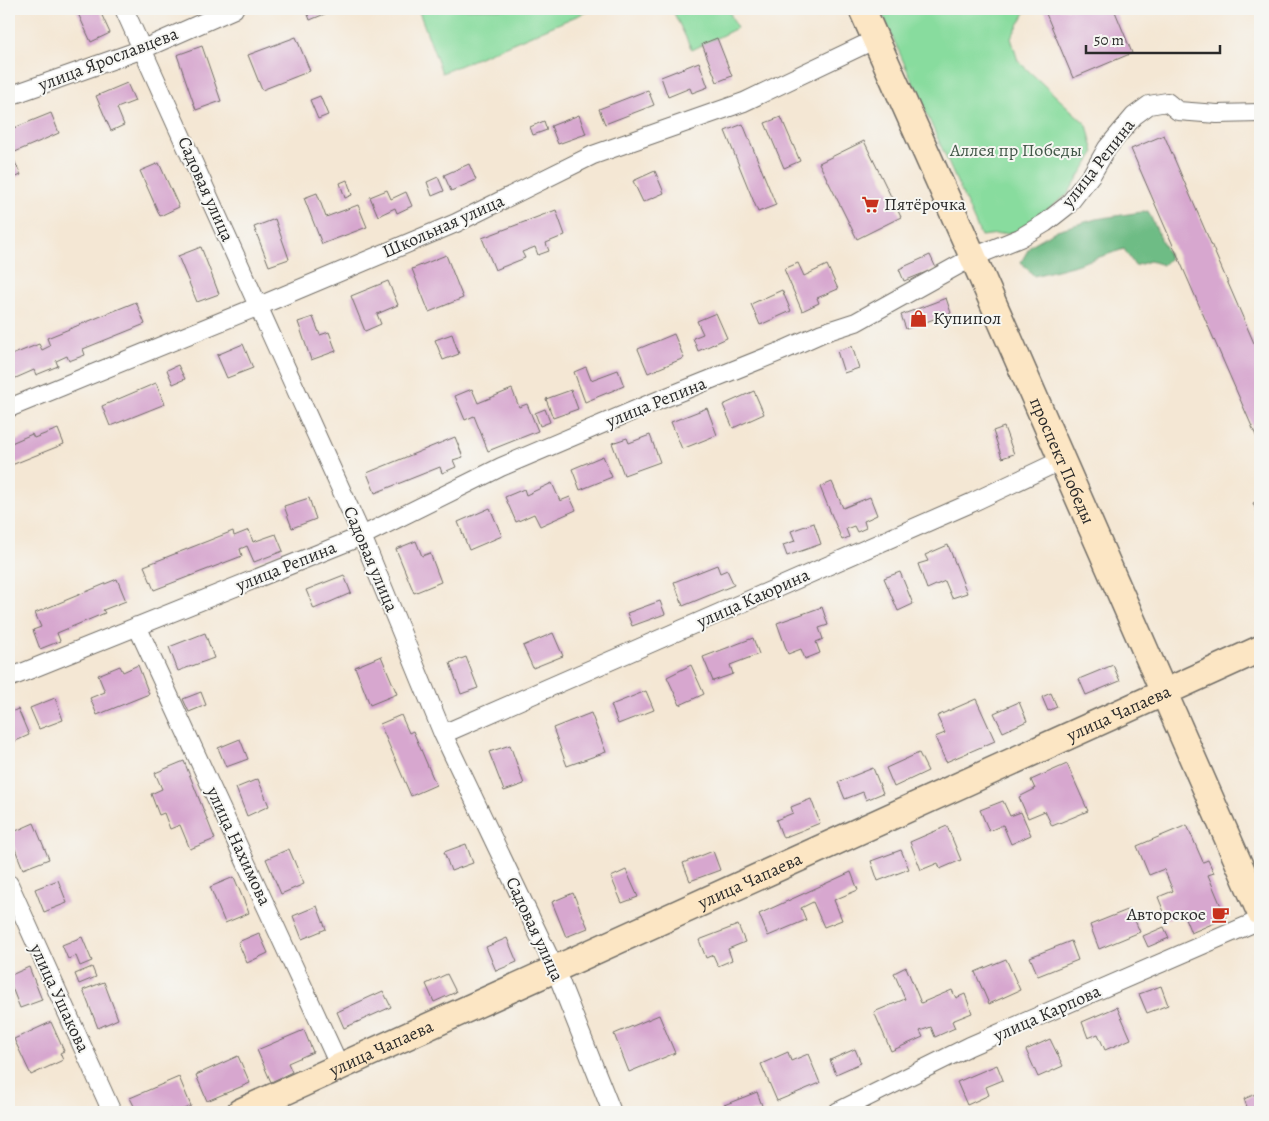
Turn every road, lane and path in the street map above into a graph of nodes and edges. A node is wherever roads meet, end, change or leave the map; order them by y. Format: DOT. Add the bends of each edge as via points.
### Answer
graph roads {
  1 [pos="124,9"];
  2 [pos="234,9"];
  3 [pos="862,9"];
  4 [pos="876,40"];
  5 [pos="143,49"];
  6 [pos="9,96"];
  7 [pos="1260,113"];
  8 [pos="974,257"];
  9 [pos="260,306"];
  10 [pos="9,408"];
  11 [pos="1062,460"];
  12 [pos="362,536"];
  13 [pos="137,626"];
  14 [pos="1260,649"];
  15 [pos="9,678"];
  16 [pos="1164,692"];
  17 [pos="443,734"];
  18 [pos="9,884"];
  19 [pos="1260,912"];
  20 [pos="1260,920"];
  21 [pos="555,969"];
  22 [pos="340,1067"];
  23 [pos="112,1112"];
  24 [pos="240,1112"];
  25 [pos="612,1112"];
  26 [pos="837,1112"];
  1 -- 5 [label="street, Садовая улица"];
  2 -- 5 [label="street, улица Ярославцева"];
  3 -- 4 [label="street, проспект Победы"];
  4 -- 8 [label="street, проспект Победы"];
  4 -- 9 [label="street, Школьная улица" via="744,102 593,155 456,223"];
  5 -- 6 [label="street, улица Ярославцева"];
  5 -- 9 [label="street, Садовая улица"];
  7 -- 8 [label="street, улица Репина" via="1178,111 1167,102 1150,105 1134,116 1107,148 1068,205 1020,238"];
  8 -- 11 [label="street, проспект Победы"];
  8 -- 12 [label="street, улица Репина" via="856,322 822,333 501,467"];
  9 -- 10 [label="street, Школьная улица"];
  9 -- 12 [label="street, Садовая улица"];
  11 -- 16 [label="street, проспект Победы"];
  11 -- 17 [label="street, улица Каюрина"];
  12 -- 13 [label="street, улица Репина"];
  12 -- 17 [label="street, Садовая улица"];
  13 -- 15 [label="street, улица Репина"];
  13 -- 22 [label="street, улица Нахимова"];
  14 -- 16 [label="street, улица Чапаева"];
  16 -- 19 [label="street, проспект Победы"];
  16 -- 21 [label="street, улица Чапаева"];
  17 -- 21 [label="street, Садовая улица"];
  18 -- 23 [label="street, улица Ушакова"];
  20 -- 26 [label="street, улица Карпова" via="970,1046"];
  21 -- 22 [label="street, улица Чапаева"];
  21 -- 25 [label="street, Садовая улица"];
  22 -- 24 [label="street, улица Чапаева"];
}
